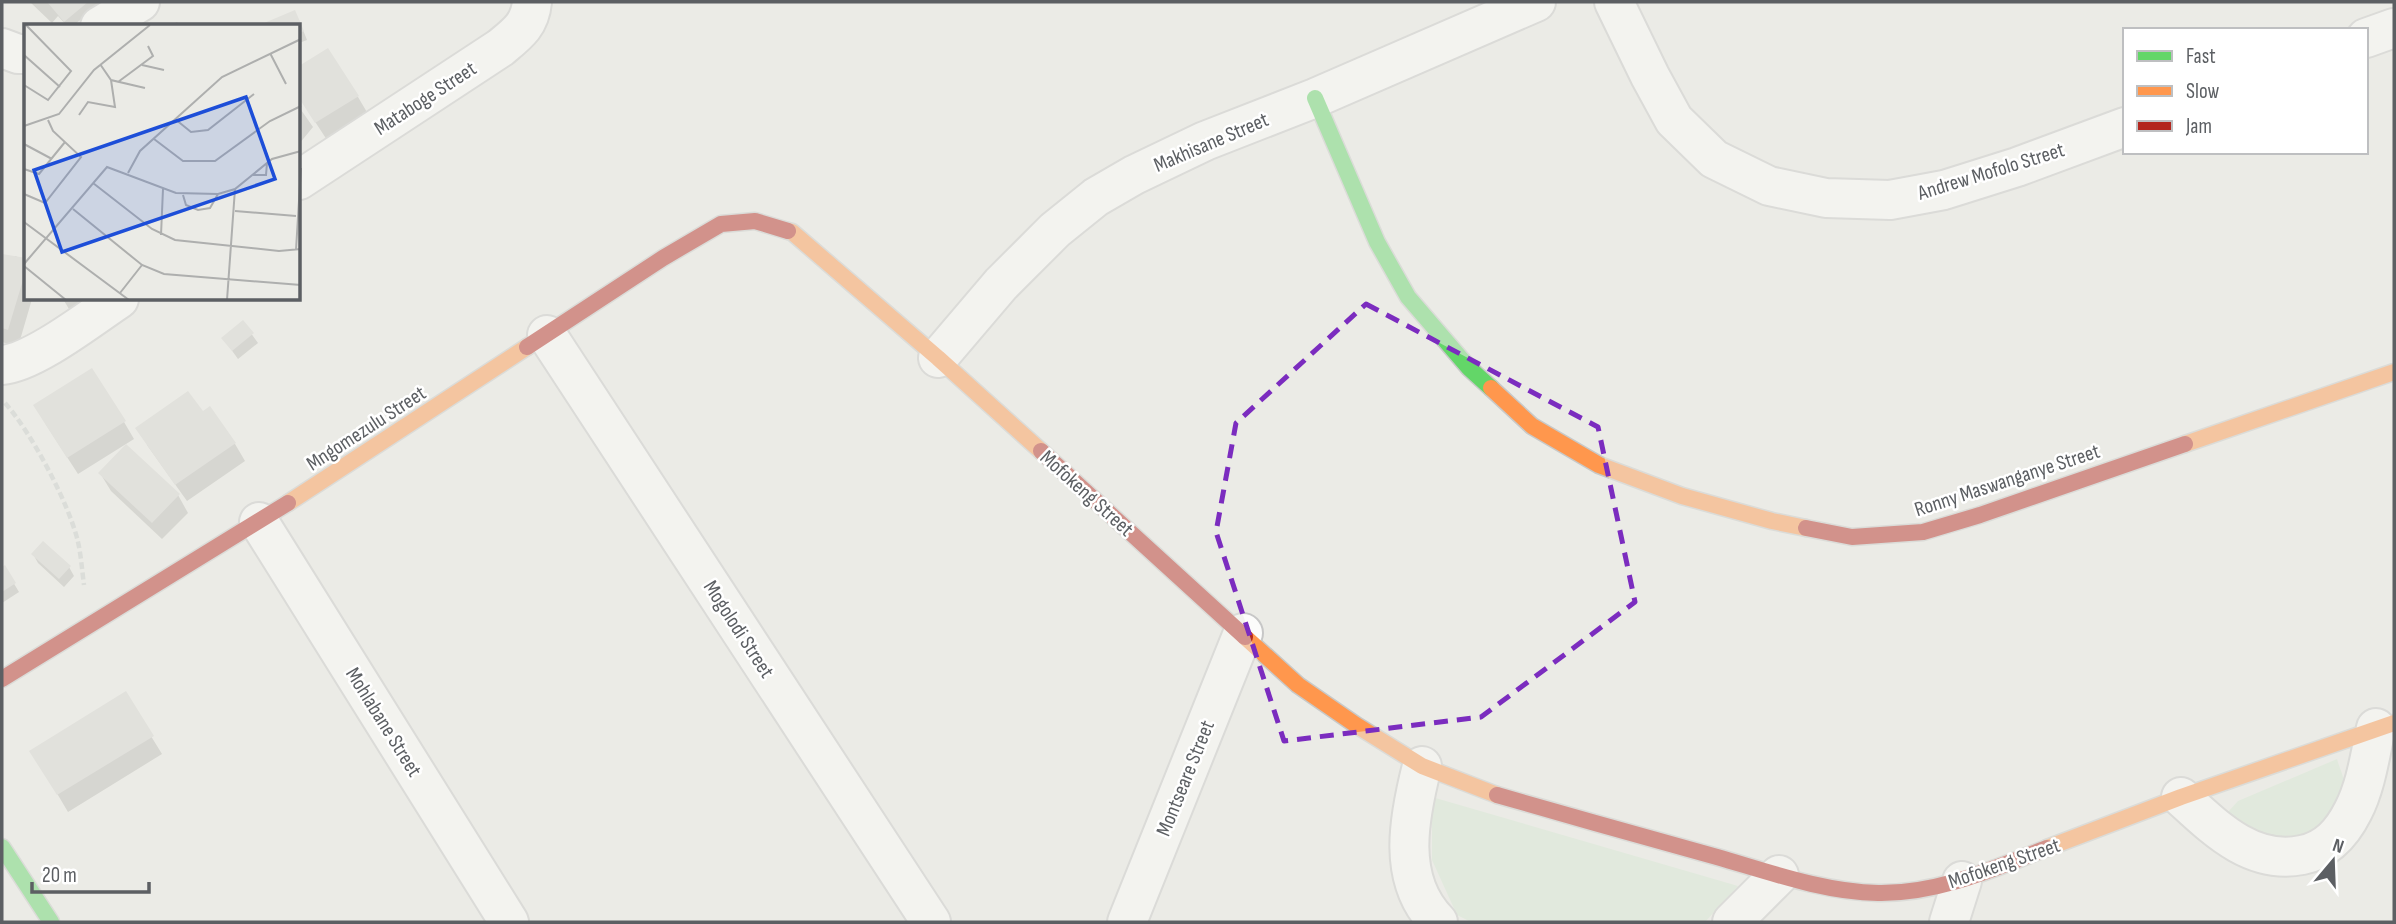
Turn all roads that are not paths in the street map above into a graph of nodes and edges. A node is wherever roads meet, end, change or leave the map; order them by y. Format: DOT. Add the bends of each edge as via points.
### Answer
graph roads {
  1 [pos="140,2"];
  2 [pos="532,2"];
  3 [pos="1536,2"];
  4 [pos="1614,2"];
  5 [pos="103,24"];
  6 [pos="2394,28"];
  7 [pos="2368,37"];
  8 [pos="2,48"];
  9 [pos="24,54"];
  10 [pos="1315,99"];
  11 [pos="2123,128"];
  12 [pos="301,179"];
  13 [pos="755,221"];
  14 [pos="116,301"];
  15 [pos="547,335"];
  16 [pos="938,358"];
  17 [pos="2,365"];
  18 [pos="2394,372"];
  19 [pos="259,522"];
  20 [pos="1242,633"];
  21 [pos="2,679"];
  22 [pos="2385,726"];
  23 [pos="1422,766"];
  24 [pos="2181,797"];
  25 [pos="2,847"];
  26 [pos="1780,875"];
  27 [pos="1962,881"];
  28 [pos="51,922"];
  29 [pos="509,922"];
  30 [pos="931,922"];
  31 [pos="1127,922"];
  32 [pos="1438,922"];
  33 [pos="1732,922"];
  34 [pos="1949,922"];
  1 -- 5 [label="street"];
  2 -- 12 [label="street, Mataboge Street" via="525,28 500,48"];
  3 -- 10 [label="street, Makhisane Street"];
  4 -- 11 [label="street, Andrew Mofolo Street" via="1674,120 1714,159 1769,186 1826,198 1890,200 1944,190"];
  6 -- 7 [label="street"];
  8 -- 9 [label="street"];
  10 -- 16 [label="street, Makhisane Street" via="1205,141 1096,197 1001,284"];
  10 -- 18 [label="street, Ronny Maswanganye Street" via="1377,242 1408,297 1469,368 1532,426 1599,465 1682,496 1772,521 1852,537 1923,532"];
  13 -- 15 [label="street, Mngomezulu Street" via="720,224"];
  13 -- 16 [label="street, Mofokeng Street" via="792,232"];
  14 -- 17 [label="street" via="22,360"];
  15 -- 19 [label="street, Mngomezulu Street"];
  15 -- 30 [label="street, Mogolodi Street"];
  16 -- 20 [label="street, Mofokeng Street"];
  19 -- 21 [label="street, Mngomezulu Street"];
  19 -- 29 [label="street, Mohlabane Street"];
  20 -- 23 [label="street, Mofokeng Street" via="1298,685"];
  20 -- 31 [label="street, Montseare Street"];
  22 -- 24 [label="street, Mofokeng Street"];
  22 -- 24 [label="street, Mofokeng Street" via="2354,809 2340,832 2317,852 2288,858 2262,855 2236,843"];
  23 -- 26 [label="street, Mofokeng Street" via="1497,795"];
  23 -- 32 [label="street" via="1408,847 1414,881"];
  24 -- 27 [label="street, Mofokeng Street"];
  25 -- 28 [label="street"];
  26 -- 27 [label="street, Mofokeng Street" via="1878,893"];
  26 -- 33 [label="street"];
  27 -- 34 [label="street"];
}
